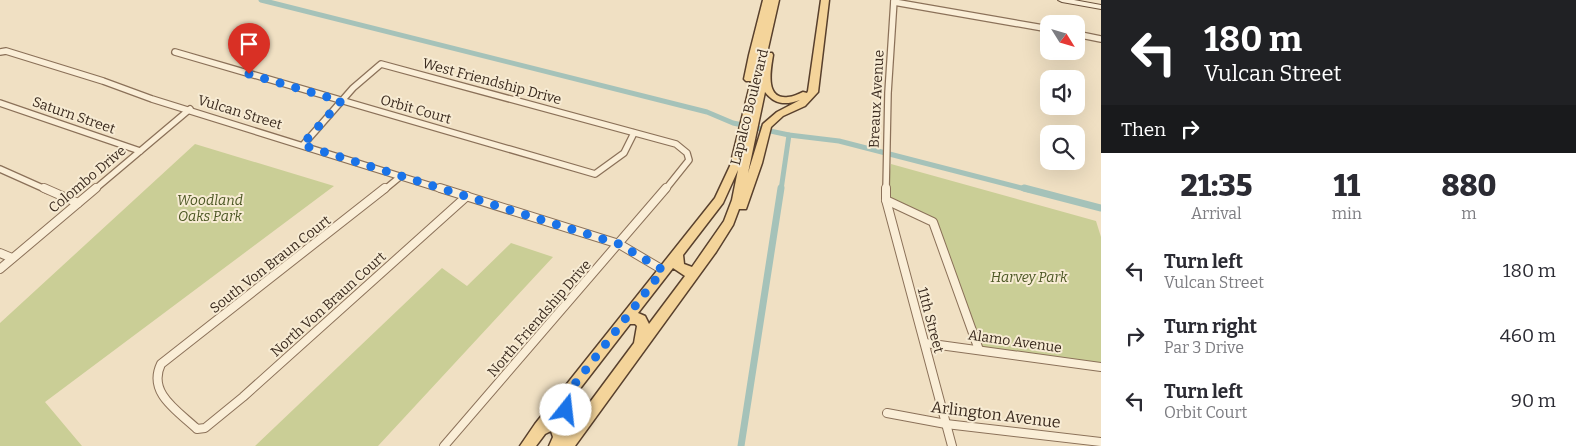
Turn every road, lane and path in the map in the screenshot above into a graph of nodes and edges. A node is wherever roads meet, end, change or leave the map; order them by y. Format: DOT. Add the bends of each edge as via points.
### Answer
graph roads {
  1 [pos="767,0"];
  2 [pos="774,0"];
  3 [pos="781,0"];
  4 [pos="825,0"];
  5 [pos="1062,0"];
  6 [pos="894,1"];
  7 [pos="1101,6"];
  8 [pos="1040,28"];
  9 [pos="1085,35"];
  10 [pos="1101,38"];
  11 [pos="768,45"];
  12 [pos="3,52"];
  13 [pos="175,52"];
  14 [pos="764,77"];
  15 [pos="814,83"];
  16 [pos="341,101"];
  17 [pos="0,103"];
  18 [pos="190,109"];
  19 [pos="752,128"];
  20 [pos="637,134"];
  21 [pos="302,145"];
  22 [pos="140,151"];
  23 [pos="0,170"];
  24 [pos="401,176"];
  25 [pos="467,196"];
  26 [pos="886,200"];
  27 [pos="78,203"];
  28 [pos="619,244"];
  29 [pos="678,253"];
  30 [pos="0,254"];
  31 [pos="12,258"];
  32 [pos="0,268"];
  33 [pos="663,270"];
  34 [pos="695,272"];
  35 [pos="626,318"];
  36 [pos="925,343"];
  37 [pos="979,350"];
  38 [pos="630,360"];
  39 [pos="1101,366"];
  40 [pos="567,394"];
  41 [pos="887,413"];
  42 [pos="584,422"];
  43 [pos="946,424"];
  44 [pos="205,428"];
  45 [pos="540,429"];
  46 [pos="1101,442"];
  47 [pos="444,446"];
  48 [pos="527,446"];
  49 [pos="556,446"];
  50 [pos="566,446"];
  51 [pos="952,446"];
  1 -- 19 [label="main road" via="751,62"];
  2 -- 11 [label="main road, Lapalco Boulevard"];
  3 -- 11 [label="main road, Lapalco Boulevard"];
  4 -- 15 [label="main road"];
  5 -- 7 [label="main road"];
  6 -- 8 [label="street"];
  6 -- 26 [label="street, Breaux Avenue"];
  9 -- 10 [label="street"];
  11 -- 14 [label="main road, Lapalco Boulevard"];
  11 -- 19 [label="main road, Lapalco Boulevard"];
  12 -- 18 [label="street, Vulcan Street"];
  13 -- 16 [label="street, Orbit Court"];
  14 -- 15 [label="main road" via="770,94 784,100 801,96"];
  14 -- 19 [label="main road, Lapalco Boulevard"];
  15 -- 19 [label="main road" via="813,92 805,101 768,123"];
  16 -- 20 [label="street, West Friendship Drive" via="376,65 381,64"];
  16 -- 20 [label="street, Orbit Court" via="595,174 624,153"];
  16 -- 21 [label="street"];
  17 -- 22 [label="street, Saturn Street"];
  18 -- 21 [label="street, Vulcan Street"];
  18 -- 22 [label="street, Colombo Drive"];
  19 -- 29 [label="main road, Lapalco Boulevard" via="719,200"];
  19 -- 34 [label="main road, Lapalco Boulevard" via="735,206 726,226"];
  20 -- 28 [label="street, North Friendship Drive" via="682,146 689,160"];
  21 -- 24 [label="street, Vulcan Street"];
  22 -- 27 [label="street, Colombo Drive"];
  23 -- 27 [label="street"];
  24 -- 25 [label="street, Vulcan Street"];
  24 -- 44 [label="street, South Von Braun Court" via="162,364 156,374 158,391 197,429"];
  25 -- 28 [label="street, Vulcan Street"];
  25 -- 44 [label="street, North Von Braun Court"];
  26 -- 36 [label="street, 11th Street"];
  26 -- 37 [label="street" via="933,222"];
  27 -- 31 [label="street, Colombo Drive"];
  28 -- 33 [label="street, Vulcan Street"];
  28 -- 47 [label="street, North Friendship Drive"];
  29 -- 33 [label="main road, Lapalco Boulevard"];
  29 -- 34 [label="main road" via="678,267"];
  30 -- 31 [label="street"];
  31 -- 32 [label="street, Colombo Drive"];
  33 -- 35 [label="main road, Lapalco Boulevard"];
  34 -- 38 [label="main road, Lapalco Boulevard"];
  35 -- 38 [label="main road" via="637,318 644,327"];
  35 -- 40 [label="main road, Lapalco Boulevard"];
  36 -- 37 [label="street, Alamo Avenue"];
  36 -- 43 [label="street, 11th Street"];
  37 -- 39 [label="street, Alamo Avenue"];
  38 -- 42 [label="main road, Lapalco Boulevard"];
  40 -- 42 [label="main road" via="564,403 567,412"];
  40 -- 45 [label="main road, Lapalco Boulevard"];
  41 -- 43 [label="street, Arlington Avenue"];
  42 -- 50 [label="main road, Lapalco Boulevard"];
  43 -- 46 [label="street, Arlington Avenue"];
  43 -- 51 [label="street, 11th Street"];
  45 -- 48 [label="main road, Lapalco Boulevard"];
  45 -- 49 [label="main road" via="551,424 558,427 561,438"];
}
